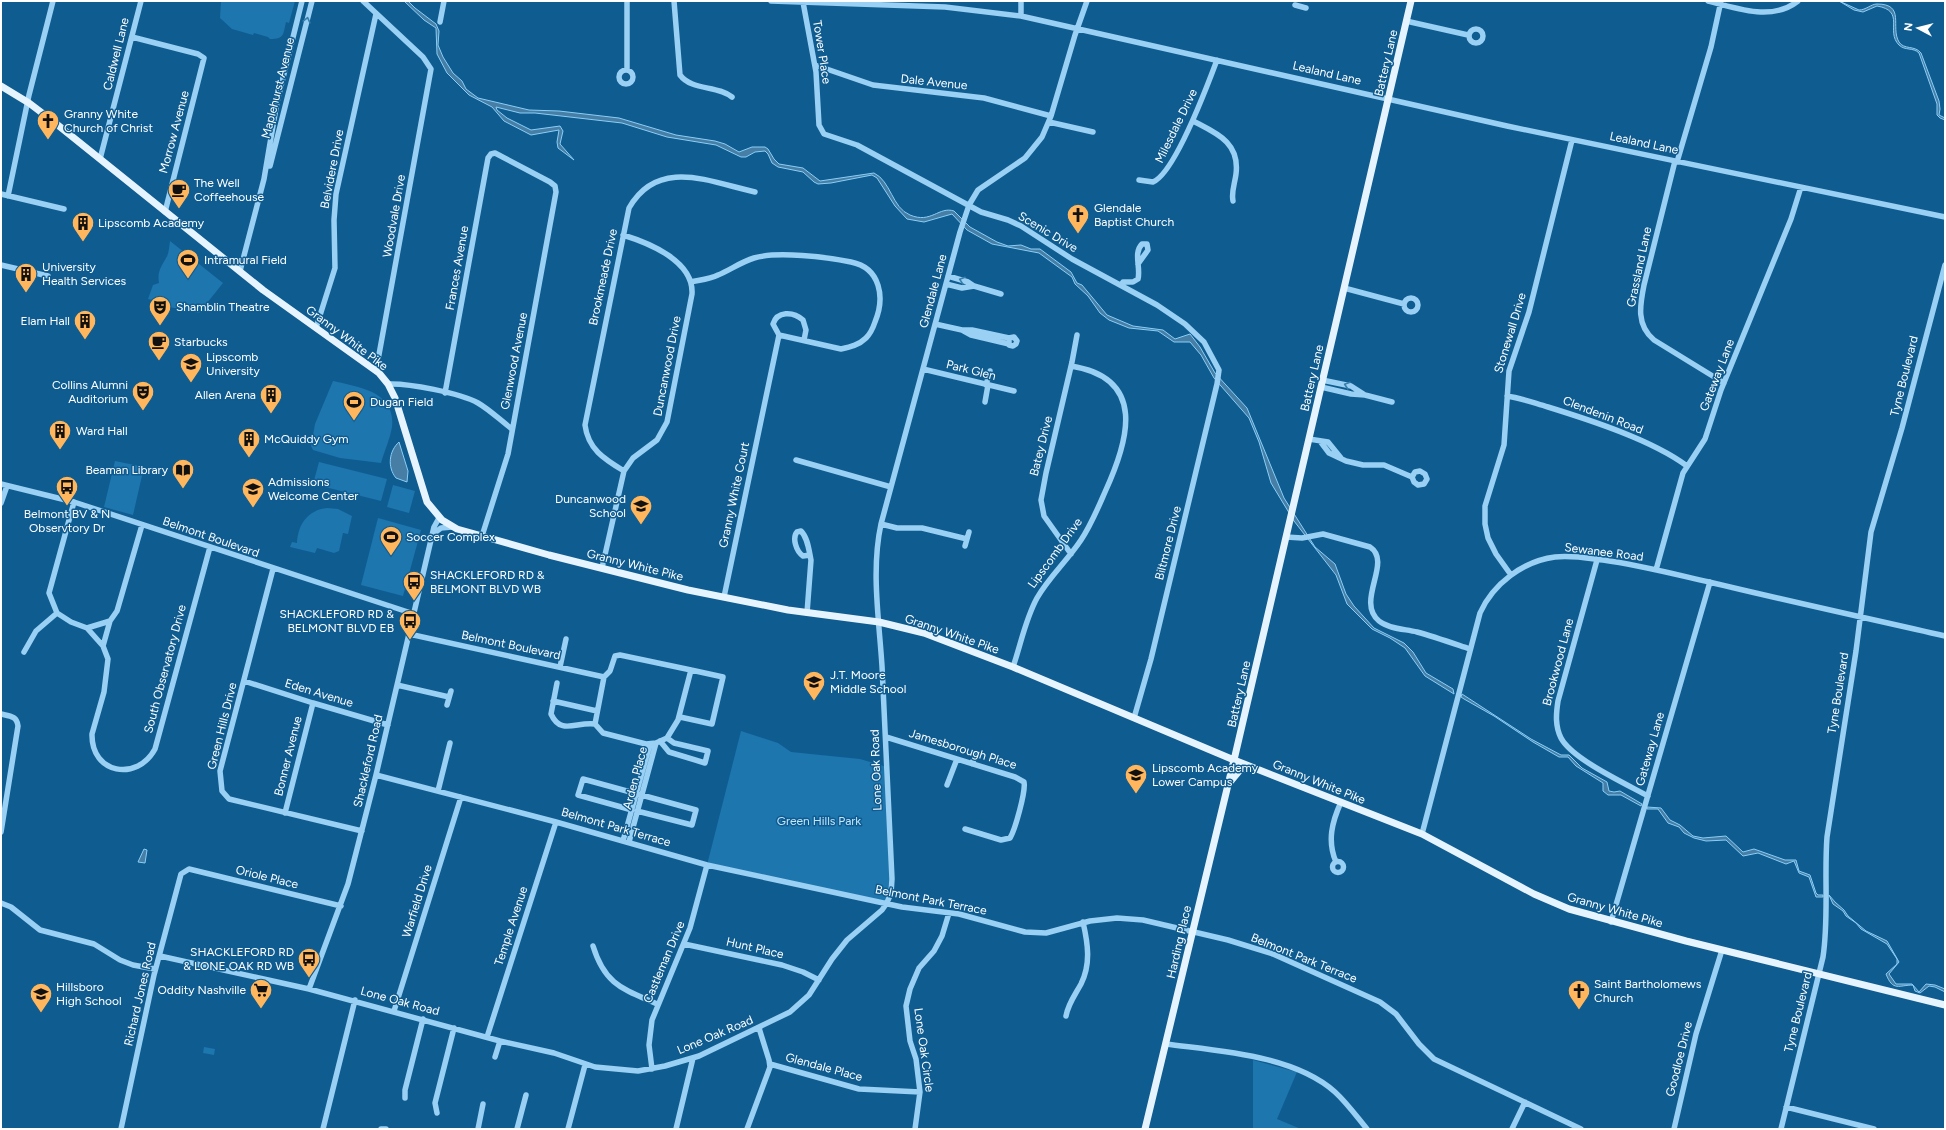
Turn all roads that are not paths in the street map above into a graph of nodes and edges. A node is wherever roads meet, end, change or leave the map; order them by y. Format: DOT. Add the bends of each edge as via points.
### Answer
graph roads {
  1 [pos="53,1"];
  2 [pos="141,1"];
  3 [pos="302,1"];
  4 [pos="312,1"];
  5 [pos="363,1"];
  6 [pos="444,1"];
  7 [pos="627,1"];
  8 [pos="674,1"];
  9 [pos="771,1"];
  10 [pos="1021,1"];
  11 [pos="1087,1"];
  12 [pos="1411,1"];
  13 [pos="1708,1"];
  14 [pos="1798,1"];
  15 [pos="800,2"];
  16 [pos="838,2"];
  17 [pos="1721,2"];
  18 [pos="376,14"];
  19 [pos="1021,16"];
  20 [pos="1406,21"];
  21 [pos="440,22"];
  22 [pos="1078,28"];
  23 [pos="1468,35"];
  24 [pos="132,37"];
  25 [pos="1217,60"];
  26 [pos="815,65"];
  27 [pos="627,69"];
  28 [pos="1,86"];
  29 [pos="732,97"];
  30 [pos="1388,99"];
  31 [pos="29,103"];
  32 [pos="1051,116"];
  33 [pos="1192,120"];
  34 [pos="1049,122"];
  35 [pos="820,130"];
  36 [pos="1093,132"];
  37 [pos="1572,140"];
  38 [pos="100,159"];
  39 [pos="1676,161"];
  40 [pos="264,179"];
  41 [pos="1139,180"];
  42 [pos="555,186"];
  43 [pos="1801,187"];
  44 [pos="755,192"];
  45 [pos="1,194"];
  46 [pos="8,196"];
  47 [pos="1232,201"];
  48 [pos="969,205"];
  49 [pos="64,209"];
  50 [pos="165,212"];
  51 [pos="1945,218"];
  52 [pos="623,235"];
  53 [pos="1138,264"];
  54 [pos="1,265"];
  55 [pos="1945,265"];
  56 [pos="240,272"];
  57 [pos="48,276"];
  58 [pos="948,276"];
  59 [pos="692,282"];
  60 [pos="946,284"];
  61 [pos="1121,285"];
  62 [pos="974,286"];
  63 [pos="1344,288"];
  64 [pos="1001,294"];
  65 [pos="1404,304"];
  66 [pos="935,324"];
  67 [pos="316,328"];
  68 [pos="779,335"];
  69 [pos="1077,335"];
  70 [pos="804,340"];
  71 [pos="1009,341"];
  72 [pos="1071,366"];
  73 [pos="922,369"];
  74 [pos="376,370"];
  75 [pos="990,371"];
  76 [pos="1219,374"];
  77 [pos="1322,383"];
  78 [pos="388,384"];
  79 [pos="1724,384"];
  80 [pos="987,385"];
  81 [pos="1014,391"];
  82 [pos="445,393"];
  83 [pos="1365,395"];
  84 [pos="1507,396"];
  85 [pos="985,402"];
  86 [pos="1392,402"];
  87 [pos="512,429"];
  88 [pos="1309,439"];
  89 [pos="796,460"];
  90 [pos="1686,466"];
  91 [pos="624,470"];
  92 [pos="1412,477"];
  93 [pos="4,485"];
  94 [pos="891,487"];
  95 [pos="74,502"];
  96 [pos="1,503"];
  97 [pos="439,518"];
  98 [pos="881,524"];
  99 [pos="142,525"];
  100 [pos="452,527"];
  101 [pos="969,532"];
  102 [pos="433,534"];
  103 [pos="482,536"];
  104 [pos="1286,537"];
  105 [pos="967,539"];
  106 [pos="965,546"];
  107 [pos="210,547"];
  108 [pos="1071,554"];
  109 [pos="810,555"];
  110 [pos="1596,560"];
  111 [pos="602,568"];
  112 [pos="273,569"];
  113 [pos="1656,570"];
  114 [pos="1511,575"];
  115 [pos="1710,582"];
  116 [pos="724,597"];
  117 [pos="57,613"];
  118 [pos="807,613"];
  119 [pos="414,614"];
  120 [pos="1860,617"];
  121 [pos="110,620"];
  122 [pos="879,622"];
  123 [pos="87,628"];
  124 [pos="409,634"];
  125 [pos="1945,636"];
  126 [pos="566,639"];
  127 [pos="103,646"];
  128 [pos="1470,649"];
  129 [pos="24,652"];
  130 [pos="560,667"];
  131 [pos="1013,667"];
  132 [pos="691,670"];
  133 [pos="604,677"];
  134 [pos="244,681"];
  135 [pos="558,683"];
  136 [pos="397,684"];
  137 [pos="451,691"];
  138 [pos="449,697"];
  139 [pos="553,701"];
  140 [pos="312,703"];
  141 [pos="447,706"];
  142 [pos="597,710"];
  143 [pos="1,714"];
  144 [pos="680,717"];
  145 [pos="1134,718"];
  146 [pos="594,724"];
  147 [pos="388,725"];
  148 [pos="886,737"];
  149 [pos="667,738"];
  150 [pos="450,743"];
  151 [pos="655,743"];
  152 [pos="976,752"];
  153 [pos="957,759"];
  154 [pos="1234,760"];
  155 [pos="972,764"];
  156 [pos="1251,767"];
  157 [pos="376,776"];
  158 [pos="947,785"];
  159 [pos="1228,785"];
  160 [pos="438,791"];
  161 [pos="639,795"];
  162 [pos="1648,796"];
  163 [pos="461,797"];
  164 [pos="1341,802"];
  165 [pos="634,810"];
  166 [pos="286,813"];
  167 [pos="556,822"];
  168 [pos="1,829"];
  169 [pos="965,829"];
  170 [pos="362,831"];
  171 [pos="1422,834"];
  172 [pos="626,841"];
  173 [pos="1336,862"];
  174 [pos="707,865"];
  175 [pos="189,870"];
  176 [pos="1,903"];
  177 [pos="887,904"];
  178 [pos="340,906"];
  179 [pos="949,913"];
  180 [pos="1083,922"];
  181 [pos="1611,922"];
  182 [pos="1193,932"];
  183 [pos="684,944"];
  184 [pos="593,946"];
  185 [pos="1722,950"];
  186 [pos="160,956"];
  187 [pos="156,969"];
  188 [pos="1819,974"];
  189 [pos="819,980"];
  190 [pos="309,989"];
  191 [pos="355,1000"];
  192 [pos="658,1004"];
  193 [pos="1945,1005"];
  194 [pos="394,1011"];
  195 [pos="1066,1016"];
  196 [pos="423,1019"];
  197 [pos="454,1028"];
  198 [pos="759,1028"];
  199 [pos="487,1037"];
  200 [pos="500,1041"];
  201 [pos="1166,1044"];
  202 [pos="495,1057"];
  203 [pos="693,1058"];
  204 [pos="770,1064"];
  205 [pos="585,1065"];
  206 [pos="652,1069"];
  207 [pos="920,1092"];
  208 [pos="526,1095"];
  209 [pos="405,1098"];
  210 [pos="1525,1102"];
  211 [pos="483,1104"];
  212 [pos="1786,1107"];
  213 [pos="437,1112"];
  214 [pos="121,1129"];
  215 [pos="323,1129"];
  216 [pos="381,1129"];
  217 [pos="386,1129"];
  218 [pos="478,1129"];
  219 [pos="517,1129"];
  220 [pos="568,1129"];
  221 [pos="676,1129"];
  222 [pos="747,1129"];
  223 [pos="915,1129"];
  224 [pos="1146,1129"];
  225 [pos="1367,1129"];
  226 [pos="1512,1129"];
  227 [pos="1581,1129"];
  228 [pos="1674,1129"];
  229 [pos="1781,1129"];
  230 [pos="1874,1129"];
  1 -- 31 [label="street"];
  2 -- 24 [label="street, Caldwell Lane"];
  3 -- 40 [label="street, Maplehurst Avenue" via="277,102"];
  40 -- 4 [label="street, Maplehurst Avenue, one-way" via="270,165"];
  5 -- 18 [label="street"];
  6 -- 21 [label="street"];
  7 -- 27 [label="street"];
  8 -- 29 [label="street" via="679,79 723,91"];
  9 -- 15 [label="street, Lealand Lane"];
  10 -- 19 [label="street"];
  11 -- 22 [label="street, Glendale Lane"];
  12 -- 20 [label="main road, Battery Lane"];
  13 -- 17 [label="street"];
  14 -- 17 [label="street" via="1784,9 1768,13"];
  15 -- 16 [label="street, Lealand Lane"];
  15 -- 26 [label="street, Tower Place"];
  16 -- 19 [label="street, Lealand Lane" via="950,7"];
  17 -- 39 [label="street, Grassland Lane" via="1711,47"];
  18 -- 67 [label="street, Belvidere Drive" via="336,194 335,268"];
  18 -- 74 [label="street, Woodvale Drive" via="430,65 431,76"];
  19 -- 22 [label="street, Lealand Lane"];
  20 -- 23 [label="street"];
  20 -- 30 [label="main road, Battery Lane"];
  22 -- 25 [label="street, Lealand Lane"];
  22 -- 32 [label="street, Glendale Lane"];
  24 -- 38 [label="street, Caldwell Lane"];
  24 -- 50 [label="street, Morrow Avenue" via="198,54 204,58"];
  25 -- 30 [label="street, Lealand Lane"];
  25 -- 33 [label="street, Milesdale Drive"];
  26 -- 32 [label="street, Dale Avenue" via="877,86 984,98"];
  26 -- 35 [label="street, Tower Place"];
  28 -- 31 [label="main road, Granny White Pike"];
  30 -- 37 [label="street, Lealand Lane"];
  30 -- 63 [label="main road, Battery Lane"];
  31 -- 38 [label="main road, Granny White Pike"];
  31 -- 46 [label="street"];
  32 -- 34 [label="street, Glendale Lane"];
  33 -- 41 [label="street, Milesdale Drive" via="1164,175 1153,182"];
  33 -- 47 [label="street" via="1222,137 1234,151 1237,170"];
  34 -- 36 [label="street"];
  34 -- 48 [label="street, Glendale Lane" via="1039,142 1028,154 984,185"];
  35 -- 48 [label="street, Scenic Drive" via="830,137 857,145"];
  37 -- 39 [label="street, Lealand Lane"];
  37 -- 84 [label="street, Stonewall Drive" via="1529,312 1510,365"];
  38 -- 50 [label="main road, Granny White Pike"];
  39 -- 43 [label="street, Lealand Lane"];
  39 -- 79 [label="street, Grassland Lane" via="1644,285 1640,305 1641,318 1646,333 1654,340"];
  40 -- 56 [label="street, Maplehurst Avenue"];
  42 -- 82 [label="street, Frances Avenue" via="497,153 491,154 488,158"];
  42 -- 87 [label="street, Glenwood Avenue"];
  43 -- 51 [label="street, Lealand Lane"];
  43 -- 79 [label="street, Gateway Lane"];
  44 -- 52 [label="street, Brookmeade Drive" via="682,177 659,180 647,186 634,201 628,212"];
  45 -- 46 [label="street"];
  46 -- 49 [label="street"];
  48 -- 58 [label="street, Glendale Lane"];
  48 -- 61 [label="street, Scenic Drive" via="1021,226 1068,257"];
  50 -- 56 [label="main road, Granny White Pike"];
  52 -- 59 [label="street" via="674,259 685,269"];
  52 -- 91 [label="street, Brookmeade Drive" via="585,425 589,443 595,451"];
  53 -- 61 [label="street" via="1138,280 1123,282"];
  54 -- 57 [label="street"];
  55 -- 120 [label="street, Tyne Boulevard" via="1902,428 1871,532"];
  56 -- 67 [label="main road, Granny White Pike"];
  58 -- 60 [label="street, Glendale Lane"];
  62 -- 58 [label="street, one-way"];
  59 -- 70 [label="street" via="712,277 754,258 767,256 810,256 852,262 864,266 874,275 879,284 880,307 867,337 855,345 841,349"];
  59 -- 91 [label="street, Duncanwood Drive" via="690,305 667,422 660,437 633,458"];
  60 -- 62 [label="street" via="962,288"];
  60 -- 66 [label="street, Glendale Lane"];
  61 -- 76 [label="street, Scenic Drive" via="1157,305 1190,328 1210,351"];
  62 -- 64 [label="street"];
  63 -- 65 [label="street"];
  63 -- 77 [label="main road, Battery Lane"];
  66 -- 71 [label="street" via="962,330 971,335"];
  66 -- 73 [label="street, Glendale Lane"];
  67 -- 74 [label="main road, Granny White Pike"];
  68 -- 70 [label="street"];
  68 -- 70 [label="street" via="773,324 776,316 793,315 803,320 806,330"];
  68 -- 116 [label="street, Granny White Court"];
  69 -- 72 [label="street, Batey Drive"];
  72 -- 108 [label="street, Batey Drive" via="1041,500 1044,516"];
  72 -- 108 [label="street, Lipscomb Drive" via="1110,380 1122,396 1127,419 1120,453 1110,481 1092,521"];
  73 -- 80 [label="street, Park Glen"];
  73 -- 94 [label="street, Glendale Lane"];
  74 -- 78 [label="main road, Granny White Pike"];
  75 -- 80 [label="street"];
  76 -- 145 [label="street, Biltmore Drive" via="1151,659"];
  77 -- 83 [label="street" via="1344,393"];
  83 -- 77 [label="street, one-way" via="1351,386"];
  77 -- 88 [label="main road, Battery Lane"];
  78 -- 82 [label="street"];
  78 -- 97 [label="main road, Granny White Pike" via="404,423 425,496"];
  79 -- 90 [label="street, Gateway Lane" via="1704,442"];
  80 -- 81 [label="street, Park Glen"];
  80 -- 85 [label="street"];
  82 -- 87 [label="street" via="477,402"];
  83 -- 86 [label="street"];
  84 -- 90 [label="street, Clendenin Road" via="1603,426 1664,451"];
  84 -- 114 [label="street, Stonewall Drive" via="1504,445 1487,500 1485,516 1486,531 1491,544"];
  87 -- 103 [label="street, Glenwood Avenue" via="506,462"];
  88 -- 92 [label="street" via="1320,441 1329,453 1341,458 1358,464 1384,465"];
  88 -- 104 [label="main road, Battery Lane"];
  89 -- 94 [label="street"];
  90 -- 113 [label="street, Gateway Lane"];
  91 -- 111 [label="street, Duncanwood Drive"];
  93 -- 95 [label="street, Belmont Boulevard"];
  93 -- 96 [label="street"];
  94 -- 98 [label="street, Glendale Lane"];
  95 -- 99 [label="street, Belmont Boulevard"];
  95 -- 117 [label="street" via="50,594"];
  97 -- 100 [label="main road, Granny White Pike"];
  97 -- 102 [label="street, Shackleford Road"];
  98 -- 105 [label="street" via="897,528 922,528"];
  98 -- 122 [label="street, Glendale Lane" via="876,564"];
  99 -- 107 [label="street, Belmont Boulevard"];
  99 -- 121 [label="street" via="123,596"];
  100 -- 102 [label="street" via="439,529"];
  100 -- 103 [label="main road, Granny White Pike"];
  101 -- 105 [label="street"];
  102 -- 119 [label="street, Shackleford Road"];
  103 -- 111 [label="main road, Granny White Pike"];
  104 -- 128 [label="street" via="1302,538 1322,534 1373,549 1378,560 1371,597 1374,614 1380,621 1386,625"];
  104 -- 154 [label="main road, Battery Lane"];
  105 -- 106 [label="street"];
  107 -- 112 [label="street, Belmont Boulevard"];
  107 -- 127 [label="street, South Observatory Drive" via="155,749 149,760 137,768 110,768 102,762 92,744 92,734 107,677 108,659"];
  108 -- 131 [label="street, Lipscomb Drive" via="1035,600"];
  109 -- 118 [label="street"];
  110 -- 113 [label="street, Sewanee Road"];
  110 -- 114 [label="street, Sewanee Road" via="1554,557 1537,561"];
  110 -- 162 [label="street, Brookwood Lane" via="1558,701 1556,722 1563,740 1575,753"];
  111 -- 116 [label="main road, Granny White Pike"];
  112 -- 119 [label="street, Belmont Boulevard"];
  112 -- 134 [label="street, Green Hills Drive"];
  113 -- 115 [label="street, Sewanee Road"];
  114 -- 128 [label="street, Sewanee Road" via="1497,587 1484,604"];
  115 -- 120 [label="street, Sewanee Road"];
  115 -- 162 [label="street, Gateway Lane"];
  116 -- 118 [label="main road, Granny White Pike"];
  117 -- 123 [label="street"];
  117 -- 129 [label="street" via="36,631"];
  118 -- 122 [label="main road, Granny White Pike"];
  119 -- 124 [label="street, Shackleford Road"];
  120 -- 125 [label="street, Sewanee Road"];
  120 -- 188 [label="street, Tyne Boulevard" via="1827,837 1826,936"];
  121 -- 123 [label="street"];
  121 -- 127 [label="street"];
  122 -- 131 [label="main road, Granny White Pike" via="924,633"];
  122 -- 148 [label="street, Lone Oak Road"];
  123 -- 127 [label="street"];
  124 -- 130 [label="street, Belmont Boulevard"];
  124 -- 136 [label="street, Shackleford Road"];
  126 -- 130 [label="street"];
  128 -- 171 [label="street, Sewanee Road"];
  130 -- 133 [label="street, Belmont Boulevard"];
  131 -- 145 [label="main road, Granny White Pike"];
  132 -- 133 [label="street" via="618,655 614,657 610,671"];
  132 -- 144 [label="street"];
  132 -- 144 [label="street" via="723,677 712,724"];
  133 -- 142 [label="street"];
  134 -- 140 [label="street, Eden Avenue"];
  134 -- 166 [label="street, Green Hills Drive" via="220,771 222,791 229,800"];
  135 -- 139 [label="street"];
  136 -- 138 [label="street"];
  136 -- 147 [label="street, Shackleford Road"];
  137 -- 138 [label="street"];
  138 -- 141 [label="street"];
  139 -- 142 [label="street"];
  139 -- 146 [label="street" via="552,716 564,727"];
  140 -- 147 [label="street, Eden Avenue"];
  140 -- 166 [label="street, Bonner Avenue"];
  142 -- 146 [label="street"];
  143 -- 168 [label="street" via="14,717 18,721"];
  144 -- 149 [label="street"];
  145 -- 154 [label="main road, Granny White Pike"];
  146 -- 151 [label="street" via="603,733"];
  147 -- 157 [label="street, Shackleford Road"];
  148 -- 153 [label="street, Jamesborough Place"];
  148 -- 177 [label="street, Lone Oak Road" via="892,879"];
  149 -- 151 [label="street"];
  149 -- 151 [label="street" via="674,743 708,751 705,763 669,752"];
  150 -- 160 [label="street"];
  151 -- 161 [label="street, Arden Place"];
  152 -- 155 [label="street"];
  153 -- 155 [label="street, Jamesborough Place"];
  153 -- 158 [label="street"];
  154 -- 156 [label="main road, Granny White Pike"];
  154 -- 159 [label="main road, Harding Place"];
  155 -- 169 [label="street, Jamesborough Place" via="1020,779 1024,785 1014,830 1008,839 1001,840"];
  156 -- 159 [label="main road" via="1240,770"];
  156 -- 164 [label="main road, Granny White Pike"];
  157 -- 160 [label="street, Belmont Park Terrace"];
  157 -- 170 [label="street, Shackleford Road"];
  159 -- 182 [label="main road, Harding Place"];
  160 -- 163 [label="street, Belmont Park Terrace"];
  161 -- 165 [label="street, Arden Place"];
  161 -- 165 [label="street" via="583,780 578,794"];
  161 -- 165 [label="street" via="696,810 692,825"];
  162 -- 181 [label="street, Gateway Lane"];
  163 -- 167 [label="street, Belmont Park Terrace"];
  163 -- 194 [label="street, Warfield Drive"];
  164 -- 171 [label="main road, Granny White Pike"];
  164 -- 173 [label="street" via="1331,834 1332,852"];
  165 -- 172 [label="street, Arden Place"];
  166 -- 170 [label="street, Green Hills Drive"];
  167 -- 172 [label="street, Belmont Park Terrace"];
  167 -- 199 [label="street, Temple Avenue"];
  170 -- 178 [label="street, Shackleford Road"];
  171 -- 181 [label="main road, Granny White Pike" via="1551,902"];
  172 -- 174 [label="street, Belmont Park Terrace"];
  174 -- 177 [label="street, Belmont Park Terrace"];
  174 -- 183 [label="street, Castleman Drive" via="697,909"];
  175 -- 178 [label="street, Oriole Place"];
  175 -- 186 [label="street, Richard Jones Road" via="181,874"];
  176 -- 187 [label="street" via="11,907 40,930 94,944 120,960"];
  177 -- 179 [label="street, Belmont Park Terrace"];
  177 -- 189 [label="street, Lone Oak Road" via="844,944"];
  178 -- 190 [label="street, Shackleford Road"];
  179 -- 180 [label="street, Belmont Park Terrace" via="1034,934 1052,932"];
  179 -- 207 [label="street, Lone Oak Circle" via="934,951 919,968 906,1006"];
  180 -- 182 [label="street, Belmont Park Terrace" via="1106,918 1132,918"];
  180 -- 195 [label="street" via="1088,951 1087,967"];
  181 -- 185 [label="main road, Granny White Pike"];
  182 -- 201 [label="main road, Harding Place"];
  182 -- 210 [label="street, Belmont Park Terrace" via="1264,951 1376,1000 1396,1014 1434,1059"];
  183 -- 189 [label="street, Hunt Place" via="782,965"];
  183 -- 192 [label="street, Castleman Drive"];
  184 -- 192 [label="street" via="601,967 614,984"];
  185 -- 188 [label="main road, Granny White Pike"];
  185 -- 228 [label="street, Goodloe Drive" via="1692,1048"];
  186 -- 187 [label="street, Richard Jones Road"];
  186 -- 190 [label="street, Lone Oak Road"];
  187 -- 214 [label="street, Richard Jones Road"];
  188 -- 193 [label="main road, Granny White Pike"];
  188 -- 212 [label="street, Tyne Boulevard"];
  189 -- 198 [label="street, Lone Oak Road" via="800,1005"];
  190 -- 191 [label="street, Lone Oak Road"];
  191 -- 194 [label="street, Lone Oak Road"];
  191 -- 215 [label="street"];
  192 -- 206 [label="street, Castleman Drive" via="650,1030"];
  194 -- 196 [label="street, Lone Oak Road"];
  196 -- 197 [label="street, Lone Oak Road"];
  196 -- 209 [label="street"];
  197 -- 199 [label="street, Lone Oak Road"];
  197 -- 213 [label="street" via="435,1103"];
  198 -- 203 [label="street, Lone Oak Road"];
  198 -- 204 [label="street"];
  199 -- 200 [label="street, Lone Oak Road"];
  200 -- 202 [label="street"];
  200 -- 205 [label="street, Lone Oak Road" via="554,1052"];
  201 -- 224 [label="main road, Harding Place"];
  201 -- 225 [label="street" via="1252,1055 1308,1074 1335,1092"];
  203 -- 206 [label="street, Lone Oak Road"];
  203 -- 221 [label="street"];
  204 -- 207 [label="street, Glendale Place" via="858,1089"];
  204 -- 222 [label="street"];
  205 -- 206 [label="street, Lone Oak Road" via="617,1070"];
  205 -- 220 [label="street"];
  207 -- 223 [label="street, Lone Oak Circle"];
  208 -- 219 [label="street"];
  210 -- 226 [label="street"];
  210 -- 227 [label="street, Belmont Park Terrace"];
  211 -- 218 [label="street"];
  212 -- 229 [label="street, Tyne Boulevard"];
  212 -- 230 [label="street"];
  216 -- 217 [label="street"];
}
